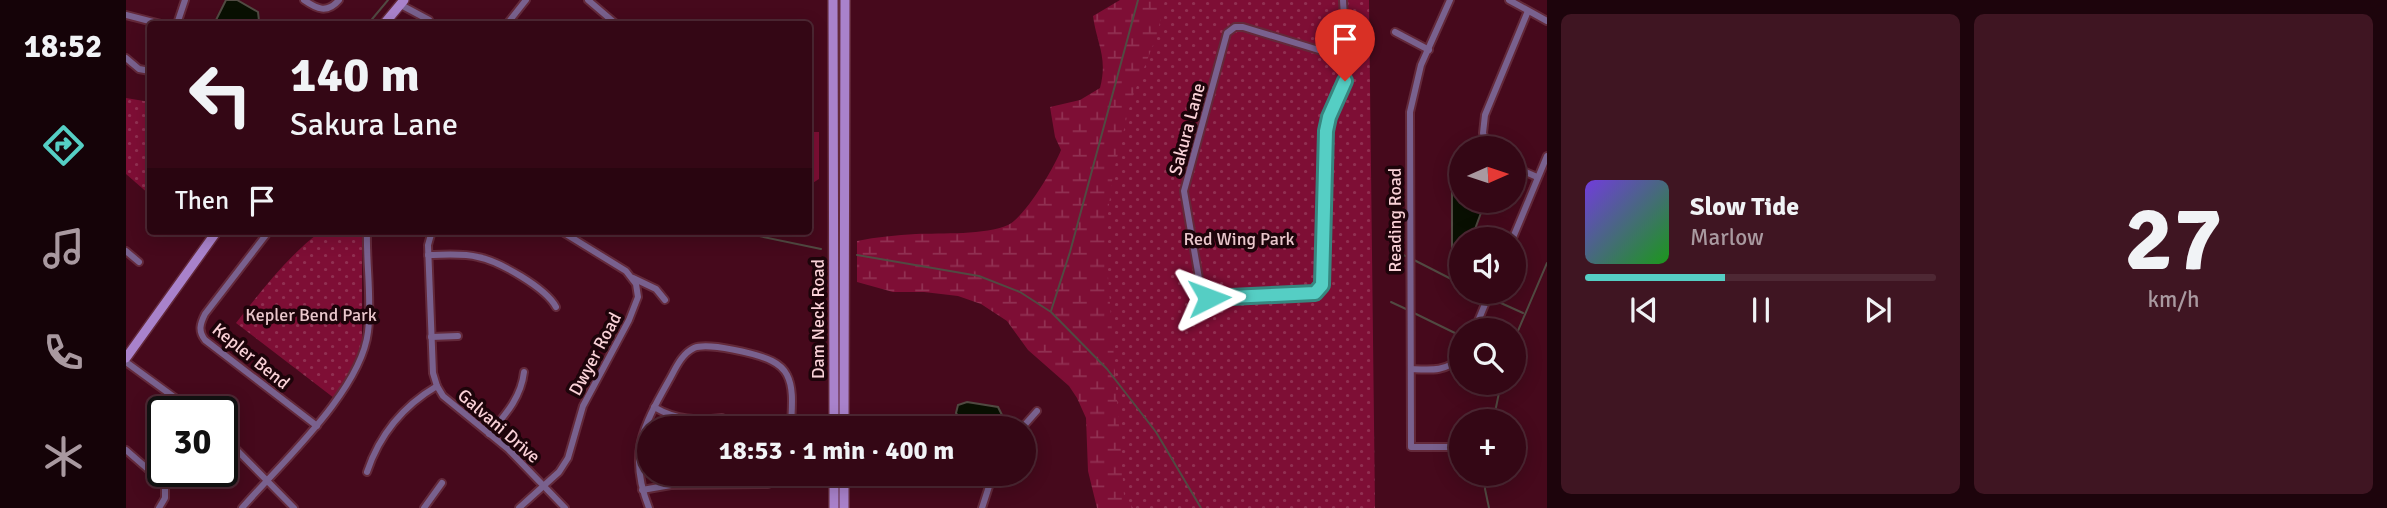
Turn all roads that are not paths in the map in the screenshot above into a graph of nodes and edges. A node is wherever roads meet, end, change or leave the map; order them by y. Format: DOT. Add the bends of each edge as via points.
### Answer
graph roads {
  1 [pos="185,0"];
  2 [pos="304,0"];
  3 [pos="339,0"];
  4 [pos="526,0"];
  5 [pos="589,0"];
  6 [pos="833,0"];
  7 [pos="845,0"];
  8 [pos="1343,0"];
  9 [pos="1450,0"];
  10 [pos="1509,0"];
  11 [pos="402,2"];
  12 [pos="1528,10"];
  13 [pos="126,15"];
  14 [pos="429,20"];
  15 [pos="149,21"];
  16 [pos="178,21"];
  17 [pos="386,21"];
  18 [pos="509,21"];
  19 [pos="613,21"];
  20 [pos="1547,21"];
  21 [pos="1395,32"];
  22 [pos="1429,50"];
  23 [pos="126,58"];
  24 [pos="1345,58"];
  25 [pos="147,70"];
  26 [pos="833,91"];
  27 [pos="845,92"];
  28 [pos="1484,136"];
  29 [pos="1547,156"];
  30 [pos="1526,172"];
  31 [pos="1537,177"];
  32 [pos="1517,227"];
  33 [pos="215,235"];
  34 [pos="266,235"];
  35 [pos="367,235"];
  36 [pos="431,235"];
  37 [pos="568,235"];
  38 [pos="126,251"];
  39 [pos="428,256"];
  40 [pos="139,262"];
  41 [pos="633,278"];
  42 [pos="666,300"];
  43 [pos="556,307"];
  44 [pos="458,336"];
  45 [pos="431,337"];
  46 [pos="126,360"];
  47 [pos="1449,366"];
  48 [pos="1410,369"];
  49 [pos="524,372"];
  50 [pos="437,386"];
  51 [pos="173,396"];
  52 [pos="654,407"];
  53 [pos="1037,411"];
  54 [pos="677,416"];
  55 [pos="791,416"];
  56 [pos="834,416"];
  57 [pos="844,416"];
  58 [pos="1033,416"];
  59 [pos="317,426"];
  60 [pos="489,434"];
  61 [pos="1449,447"];
  62 [pos="126,450"];
  63 [pos="238,451"];
  64 [pos="366,472"];
  65 [pos="266,480"];
  66 [pos="442,483"];
  67 [pos="544,486"];
  68 [pos="665,486"];
  69 [pos="834,486"];
  70 [pos="844,486"];
  71 [pos="989,486"];
  72 [pos="642,490"];
  73 [pos="159,508"];
  74 [pos="242,508"];
  75 [pos="294,508"];
  76 [pos="424,508"];
  77 [pos="519,508"];
  78 [pos="565,508"];
  79 [pos="649,508"];
  80 [pos="834,508"];
  81 [pos="844,508"];
  82 [pos="982,508"];
  1 -- 16 [label="street"];
  2 -- 3 [label="street" via="324,10"];
  4 -- 18 [label="street"];
  5 -- 19 [label="street"];
  6 -- 26 [label="main road, Dam Neck Road"];
  7 -- 27 [label="main road, Dam Neck Road"];
  8 -- 24 [label="street, Sakura Lane"];
  9 -- 22 [label="street, Reading Road"];
  10 -- 12 [label="street"];
  11 -- 14 [label="street"];
  11 -- 17 [label="main road"];
  12 -- 20 [label="street"];
  12 -- 28 [label="street" via="1485,115"];
  13 -- 15 [label="street"];
  21 -- 22 [label="street"];
  22 -- 48 [label="street, Reading Road" via="1415,84 1409,130"];
  23 -- 25 [label="street"];
  24 -- 24 [label="street, Sakura Lane" via="1243,27 1227,33 1184,191 1202,296 1320,290 1326,131 1345,81"];
  26 -- 27 [label="main road"];
  26 -- 56 [label="main road, Dam Neck Road"];
  27 -- 57 [label="main road, Dam Neck Road"];
  29 -- 31 [label="street"];
  30 -- 31 [label="street"];
  31 -- 32 [label="street"];
  33 -- 46 [label="main road"];
  34 -- 59 [label="street, Kepler Bend" via="205,314 200,332"];
  35 -- 59 [label="street" via="366,345 359,364"];
  36 -- 39 [label="street, Galvani Drive"];
  37 -- 41 [label="street"];
  38 -- 40 [label="street"];
  39 -- 43 [label="street" via="486,259 548,296"];
  39 -- 45 [label="street, Galvani Drive"];
  41 -- 42 [label="street" via="656,289"];
  41 -- 67 [label="street, Dwyer Road" via="637,302 590,390 568,458"];
  44 -- 45 [label="street"];
  45 -- 50 [label="street, Galvani Drive"];
  46 -- 51 [label="street"];
  47 -- 48 [label="street"];
  48 -- 61 [label="street, Reading Road" via="1411,447"];
  49 -- 60 [label="street" via="515,401"];
  50 -- 60 [label="street, Galvani Drive"];
  50 -- 64 [label="street" via="394,423"];
  52 -- 54 [label="street"];
  52 -- 55 [label="street" via="686,353 701,346 719,346 768,359 783,369 790,387"];
  52 -- 72 [label="street" via="639,446"];
  53 -- 58 [label="street"];
  59 -- 65 [label="street"];
  60 -- 67 [label="street, Galvani Drive"];
  62 -- 73 [label="street" via="165,484"];
  63 -- 65 [label="street"];
  65 -- 74 [label="street"];
  65 -- 75 [label="street"];
  66 -- 76 [label="street"];
  67 -- 77 [label="street, Dwyer Road"];
  67 -- 78 [label="street, Galvani Drive"];
  68 -- 72 [label="street"];
  69 -- 80 [label="main road"];
  70 -- 81 [label="main road"];
  71 -- 82 [label="street"];
  72 -- 79 [label="street"];
}
